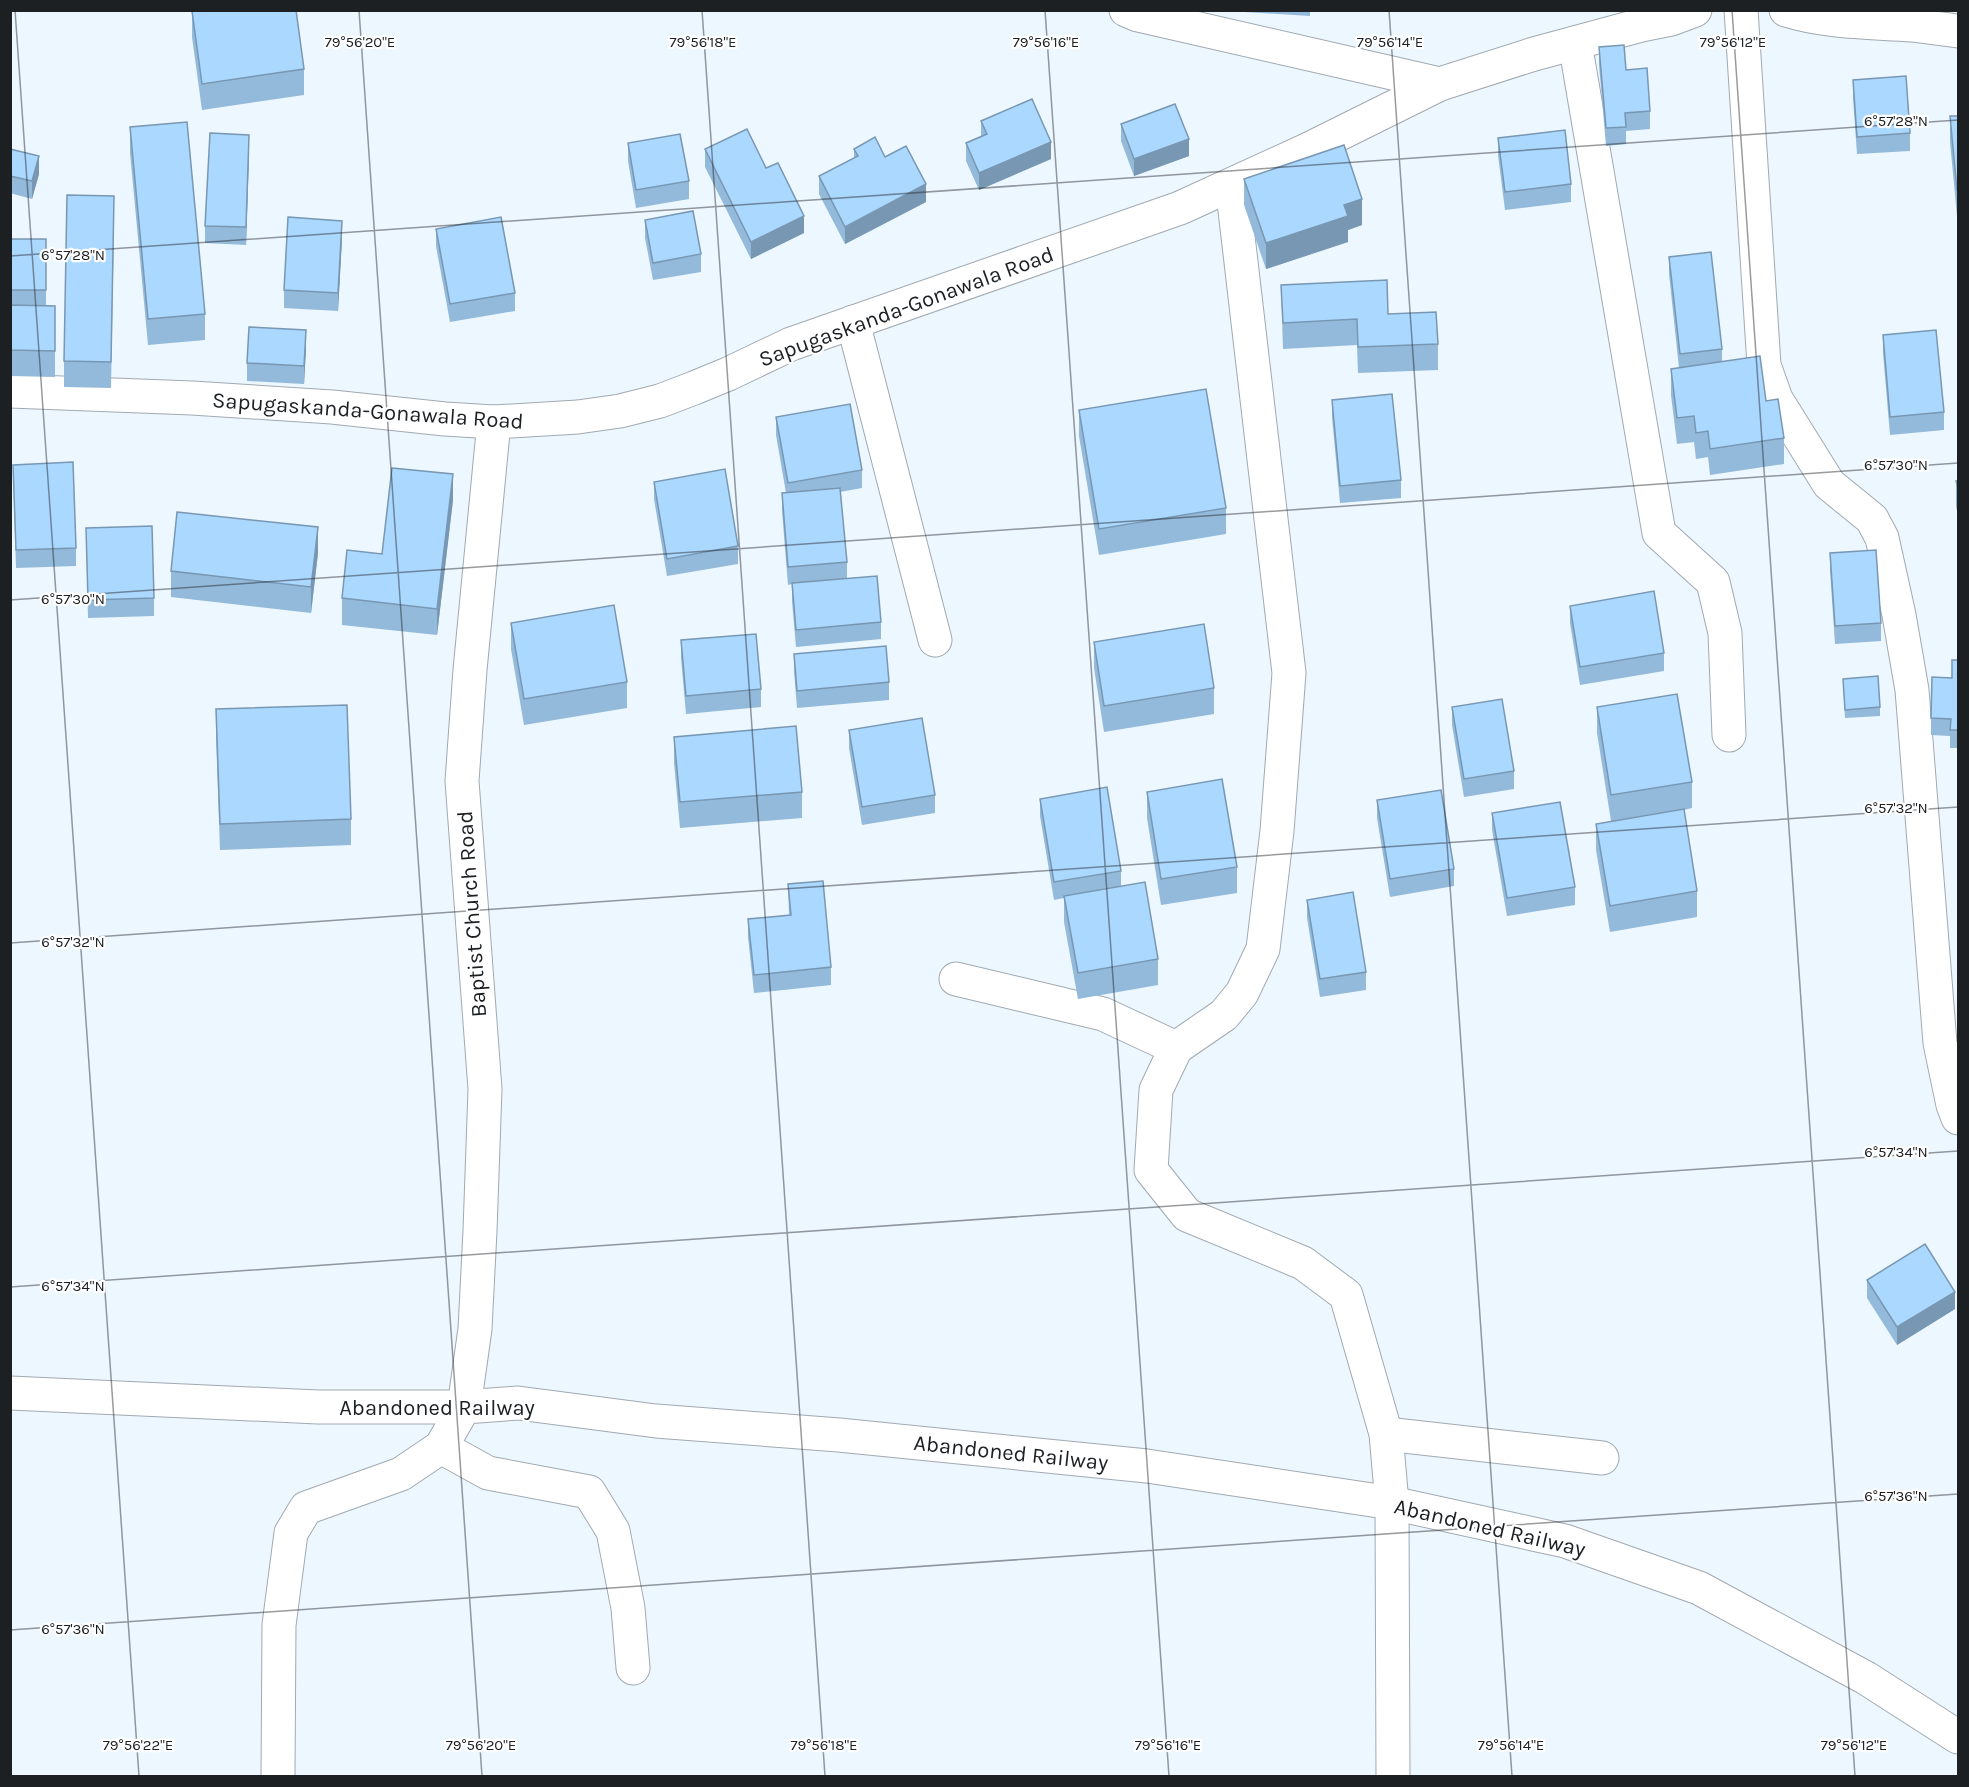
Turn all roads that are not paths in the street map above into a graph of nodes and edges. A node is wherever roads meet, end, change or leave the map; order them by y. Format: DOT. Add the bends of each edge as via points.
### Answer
graph roads {
  1 [pos="1125,10"];
  2 [pos="1695,10"];
  3 [pos="1741,10"];
  4 [pos="1786,10"];
  5 [pos="1959,31"];
  6 [pos="1575,44"];
  7 [pos="1440,84"];
  8 [pos="1232,185"];
  9 [pos="853,322"];
  10 [pos="10,391"];
  11 [pos="494,422"];
  12 [pos="935,640"];
  13 [pos="1729,735"];
  14 [pos="956,979"];
  15 [pos="1176,1048"];
  16 [pos="1959,1118"];
  17 [pos="10,1392"];
  18 [pos="464,1407"];
  19 [pos="1386,1434"];
  20 [pos="441,1447"];
  21 [pos="1602,1458"];
  22 [pos="1392,1503"];
  23 [pos="633,1668"];
  24 [pos="1959,1737"];
  25 [pos="278,1776"];
  26 [pos="1393,1776"];
  1 -- 7 [label="street"];
  2 -- 6 [label="street, Sapugaskanda-Gonawala Road"];
  3 -- 16 [label="street" via="1764,365 1776,399 1829,484 1872,519 1882,538 1912,690 1940,1043"];
  4 -- 5 [label="street" via="1840,21"];
  6 -- 7 [label="street, Sapugaskanda-Gonawala Road"];
  6 -- 13 [label="street" via="1659,533 1713,582 1725,633"];
  7 -- 8 [label="street, Sapugaskanda-Gonawala Road"];
  8 -- 9 [label="street, Sapugaskanda-Gonawala Road" via="1180,208"];
  8 -- 15 [label="street" via="1288,673 1277,831 1263,949 1242,993 1224,1016"];
  9 -- 11 [label="street, Sapugaskanda-Gonawala Road" via="791,344 660,401 578,417"];
  9 -- 12 [label="street"];
  10 -- 11 [label="street, Sapugaskanda-Gonawala Road" via="192,398"];
  11 -- 18 [label="street, Baptist Church Road" via="462,781 485,1089 475,1329"];
  14 -- 15 [label="street" via="1103,1014"];
  15 -- 19 [label="street" via="1156,1090 1151,1170 1187,1215 1303,1263 1346,1294"];
  17 -- 18 [label="street, Abandoned Railway" via="318,1407"];
  18 -- 20 [label="street"];
  18 -- 22 [label="street, Abandoned Railway" via="518,1402 656,1421 1148,1466"];
  19 -- 21 [label="street"];
  19 -- 22 [label="street"];
  20 -- 23 [label="street" via="488,1473 590,1492 613,1531 628,1608"];
  20 -- 25 [label="street" via="401,1474 306,1508 291,1533 279,1625"];
  22 -- 24 [label="street, Abandoned Railway" via="1565,1541 1699,1588 1866,1678"];
  22 -- 26 [label="street"];
}
